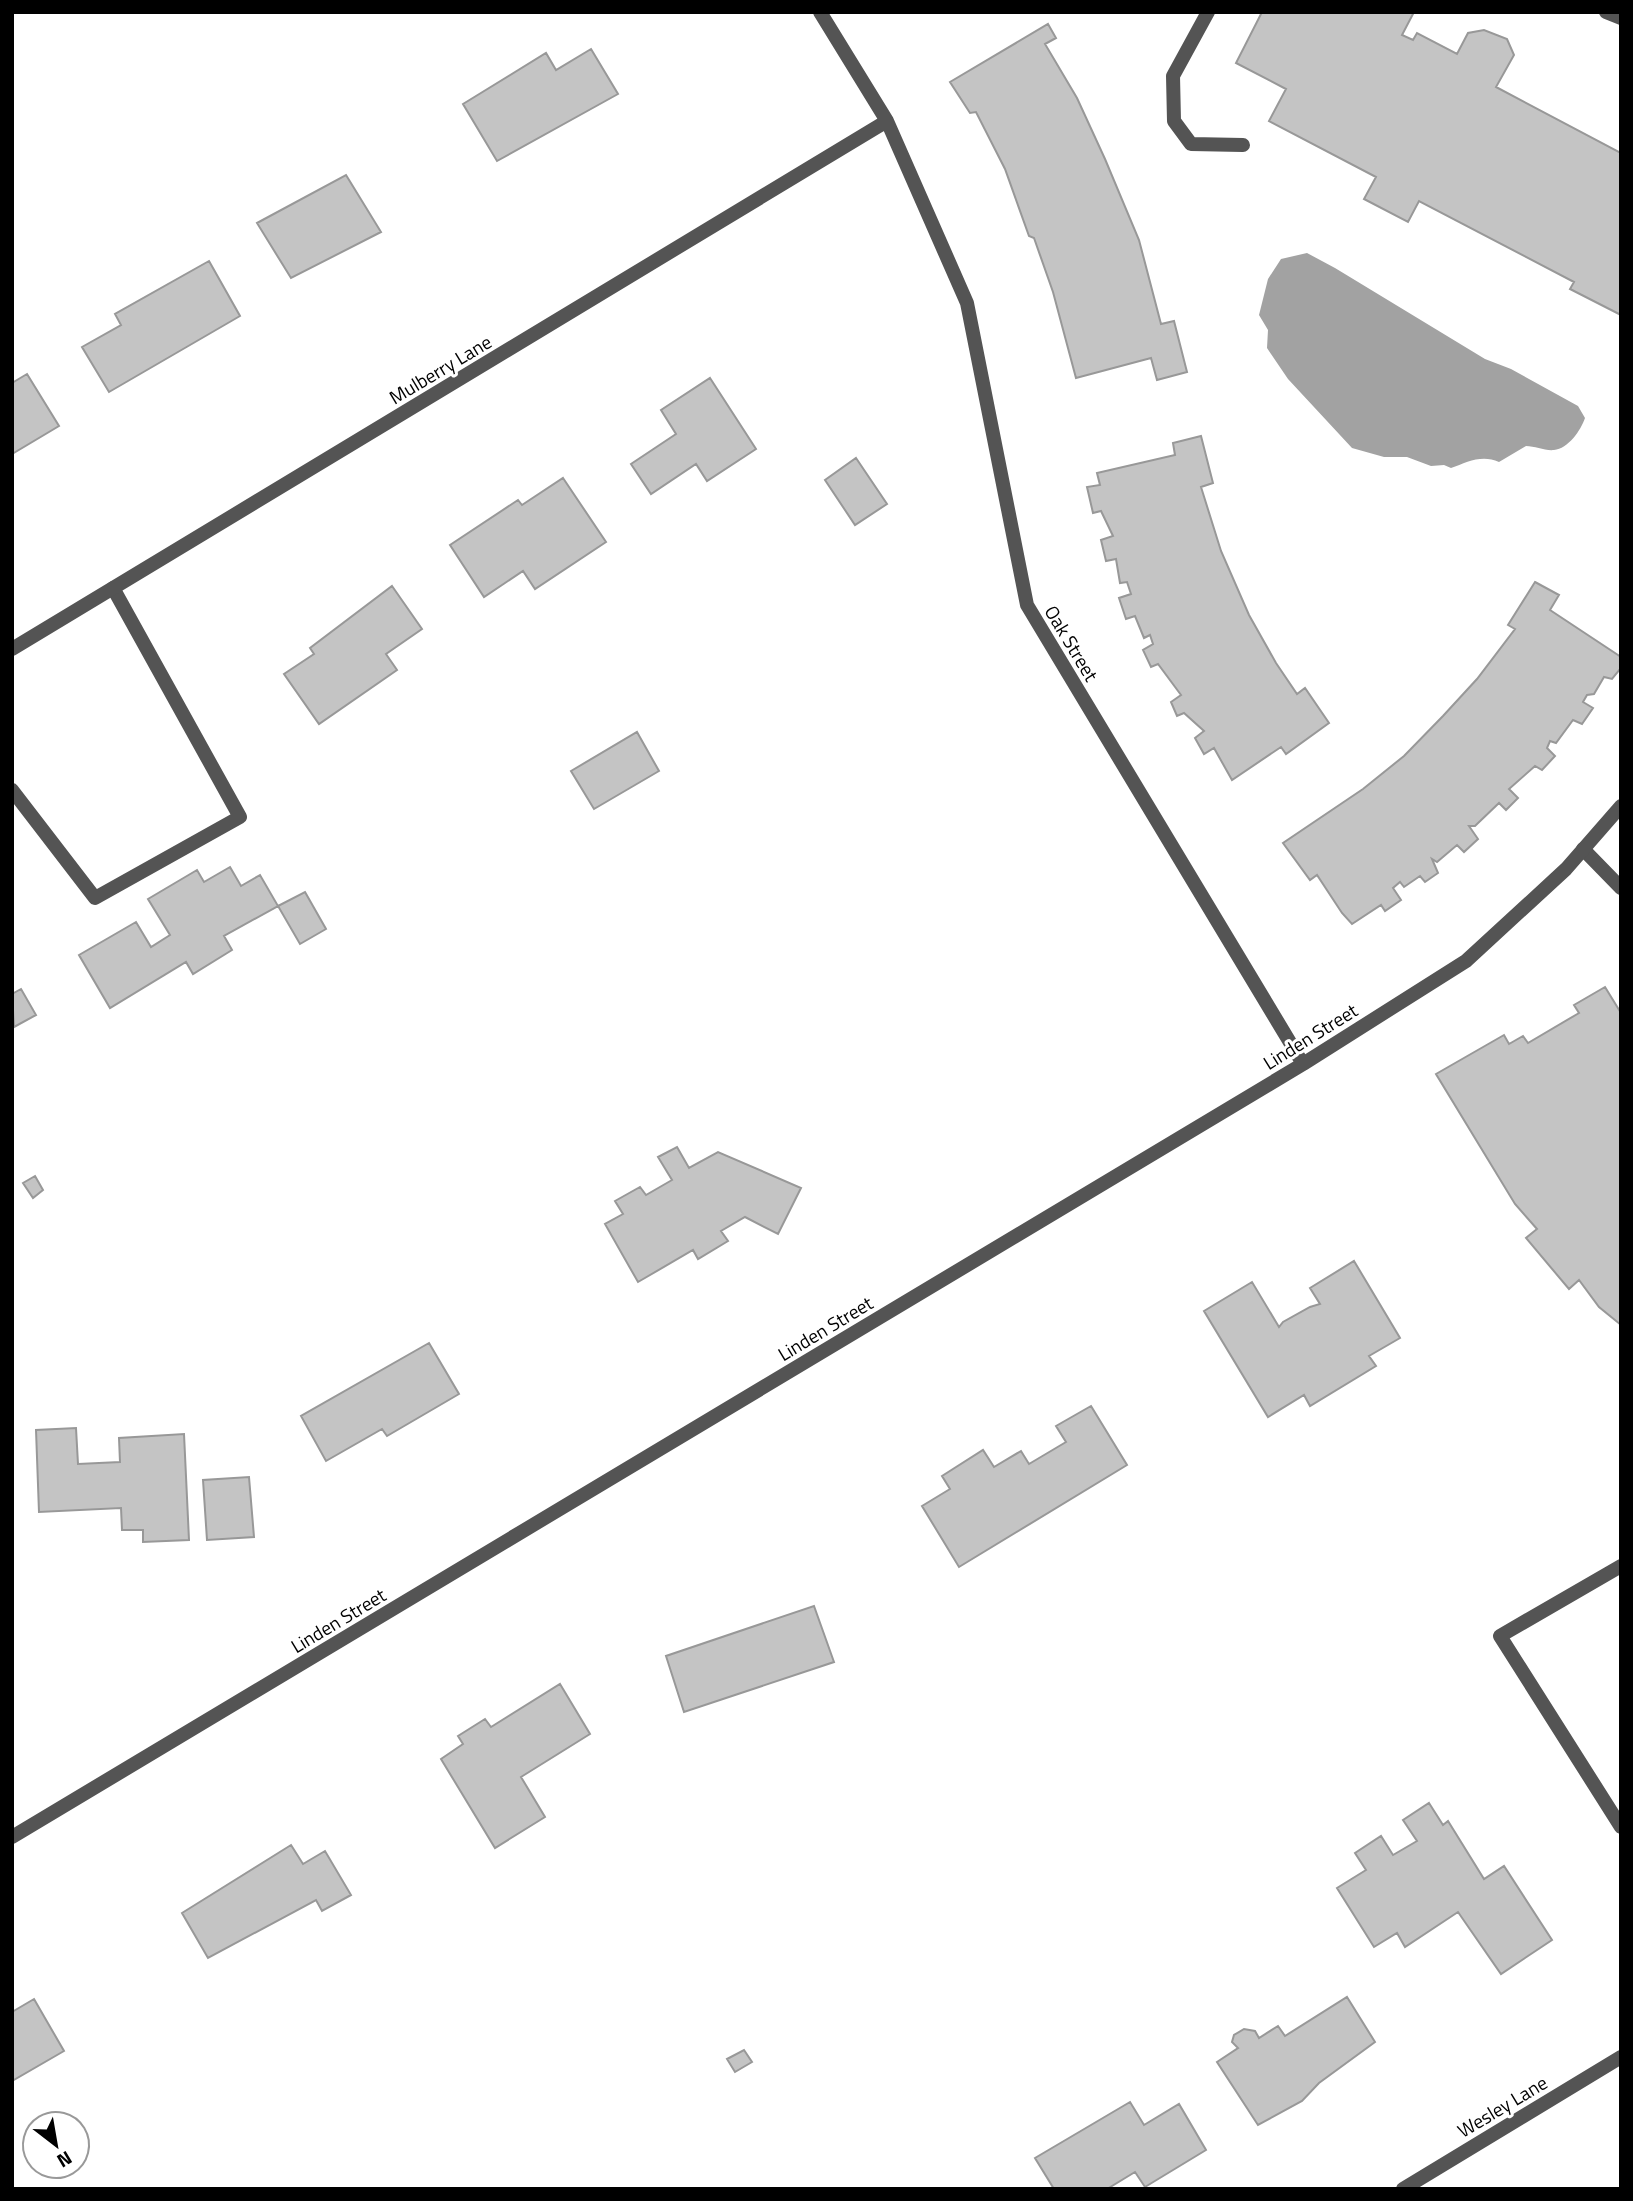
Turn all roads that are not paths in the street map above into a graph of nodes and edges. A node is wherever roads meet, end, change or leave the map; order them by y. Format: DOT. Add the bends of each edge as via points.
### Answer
graph roads {
  1 [pos="820,12"];
  2 [pos="1208,12"];
  3 [pos="1606,12"];
  4 [pos="1621,18"];
  5 [pos="887,121"];
  6 [pos="1243,145"];
  7 [pos="113,588"];
  8 [pos="12,649"];
  9 [pos="12,790"];
  10 [pos="1621,806"];
  11 [pos="1583,849"];
  12 [pos="1621,888"];
  13 [pos="1303,1064"];
  14 [pos="1621,1566"];
  15 [pos="1621,1827"];
  16 [pos="12,1837"];
  17 [pos="1621,2057"];
  18 [pos="1403,2189"];
  1 -- 5 [label="street, Oak Street"];
  2 -- 6 [label="street" via="1173,76 1174,121 1191,144"];
  3 -- 4 [label="street"];
  5 -- 7 [label="street, Mulberry Lane"];
  5 -- 13 [label="street, Oak Street" via="967,303 1027,605"];
  7 -- 8 [label="street, Mulberry Lane"];
  7 -- 9 [label="street" via="240,817 95,898"];
  10 -- 11 [label="street, Linden Street"];
  11 -- 12 [label="street"];
  11 -- 13 [label="street, Linden Street" via="1466,961"];
  13 -- 16 [label="street, Linden Street"];
  14 -- 15 [label="street" via="1500,1636"];
  17 -- 18 [label="street, Wesley Lane"];
}
